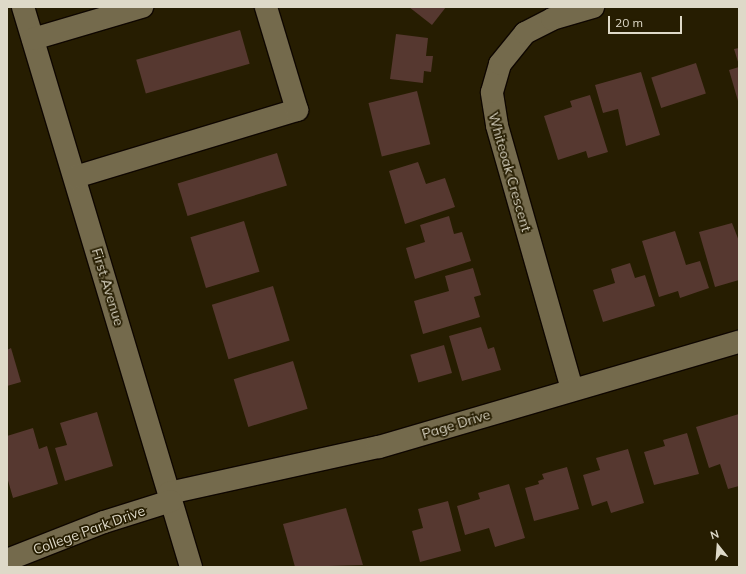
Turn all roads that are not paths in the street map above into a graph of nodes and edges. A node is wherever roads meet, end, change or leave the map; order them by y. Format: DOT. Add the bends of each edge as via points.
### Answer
graph roads {
  1 [pos="23,7"];
  2 [pos="142,7"];
  3 [pos="266,7"];
  4 [pos="593,7"];
  5 [pos="33,40"];
  6 [pos="75,177"];
  7 [pos="739,342"];
  8 [pos="572,389"];
  9 [pos="170,497"];
  10 [pos="7,560"];
  11 [pos="191,567"];
  1 -- 5 [label="street, First Avenue"];
  2 -- 5 [label="street"];
  3 -- 6 [label="street" via="297,110"];
  4 -- 8 [label="street, Whiteoak Crescent" via="552,19 525,33 500,64 492,92 497,125"];
  5 -- 6 [label="street, First Avenue"];
  6 -- 9 [label="street, First Avenue"];
  7 -- 8 [label="street, Page Drive"];
  8 -- 9 [label="street, Page Drive" via="379,447"];
  9 -- 10 [label="street, College Park Drive"];
  9 -- 11 [label="street, First Avenue"];
}
